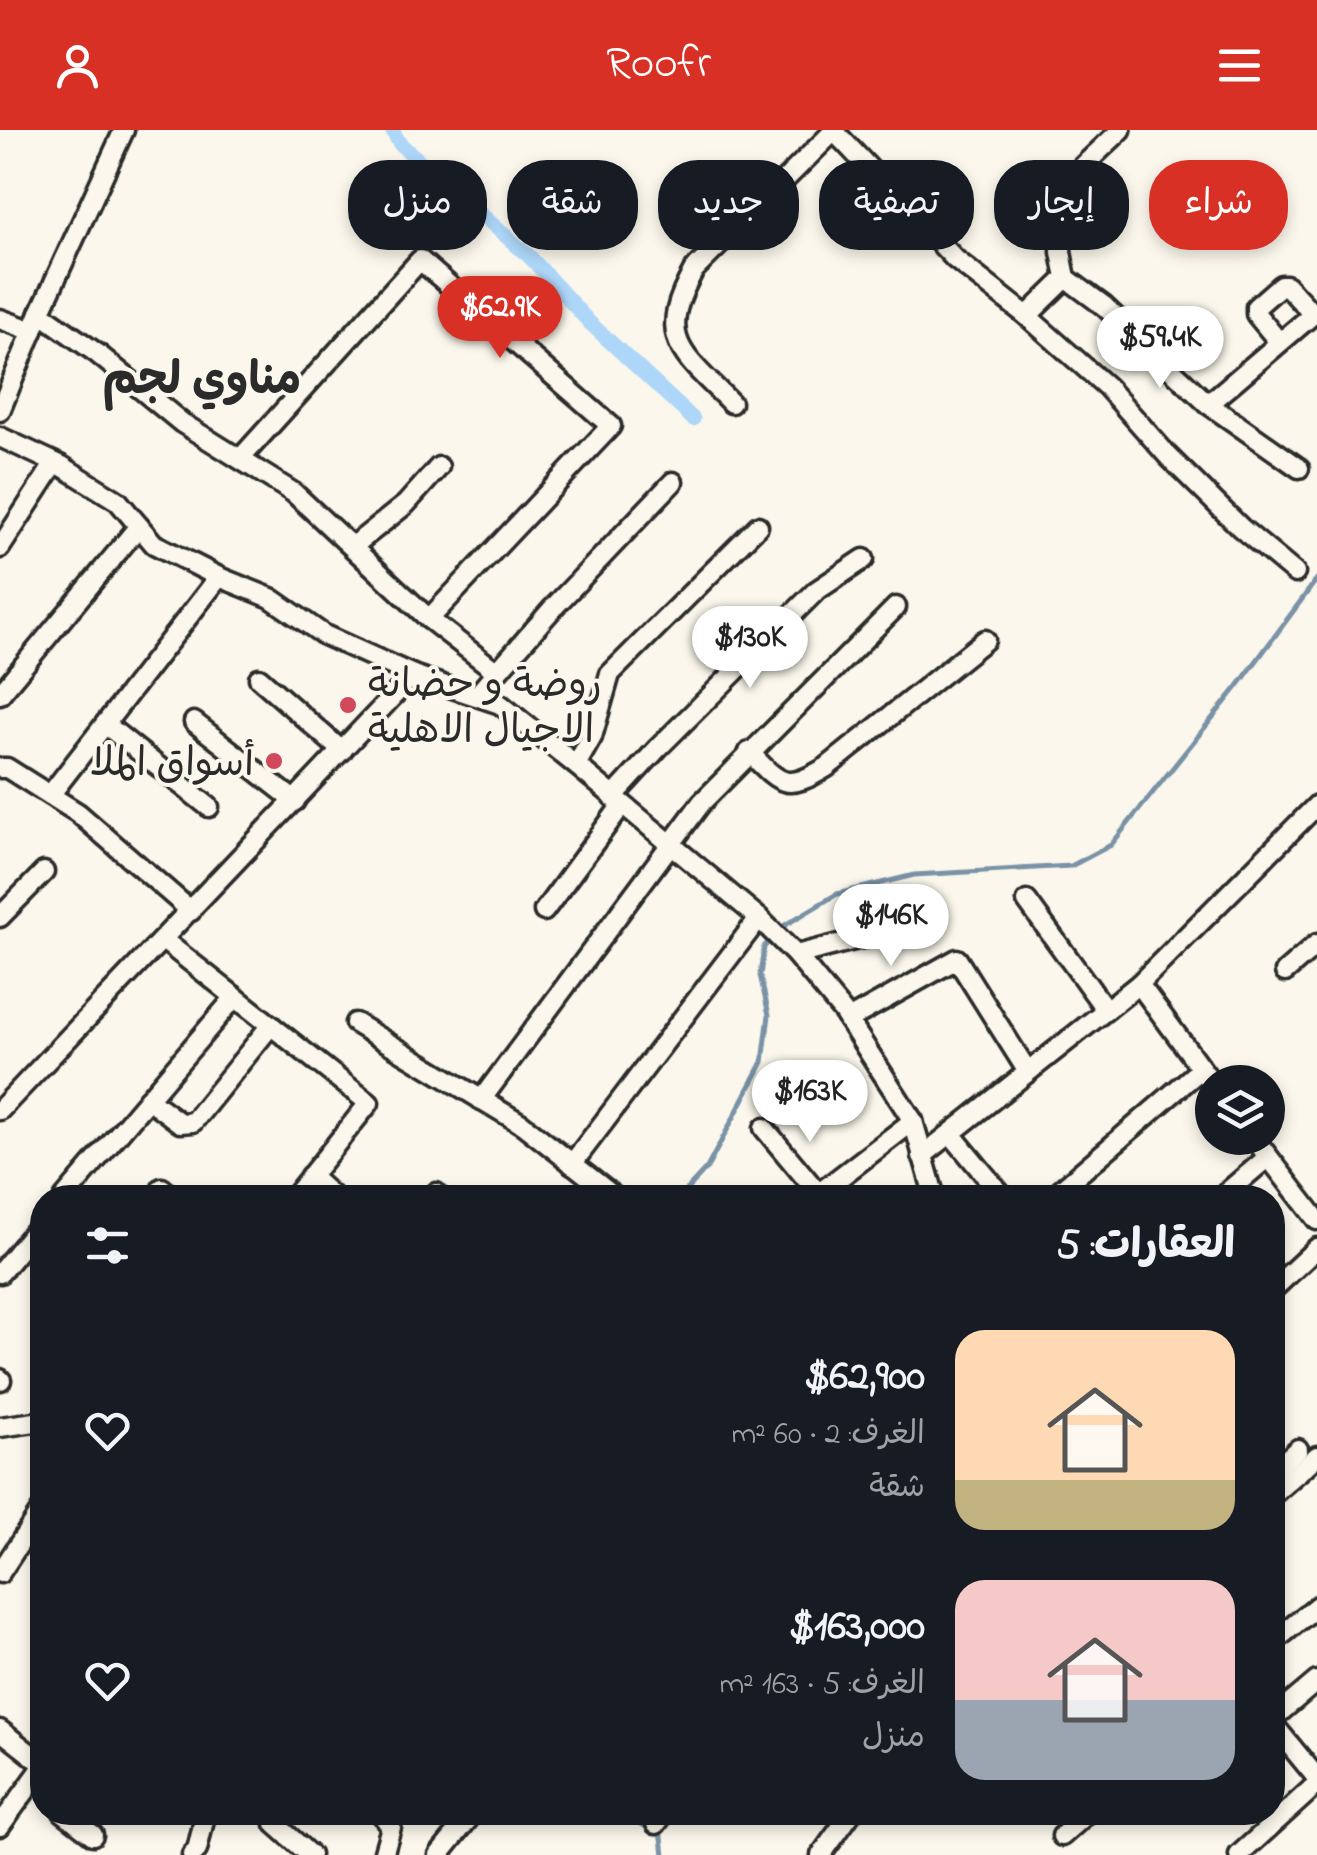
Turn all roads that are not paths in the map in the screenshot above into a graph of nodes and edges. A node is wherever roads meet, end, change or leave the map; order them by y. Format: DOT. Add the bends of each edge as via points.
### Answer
graph roads {
  1 [pos="1120,130"];
  2 [pos="833,131"];
  3 [pos="118,132"];
  4 [pos="1066,278"];
  5 [pos="1315,313"];
  6 [pos="1027,316"];
  7 [pos="0,320"];
  8 [pos="37,322"];
  9 [pos="1279,342"];
  10 [pos="731,403"];
  11 [pos="1208,404"];
  12 [pos="0,412"];
  13 [pos="0,437"];
  14 [pos="240,459"];
  15 [pos="55,463"];
  16 [pos="439,466"];
  17 [pos="1299,468"];
  18 [pos="673,482"];
  19 [pos="140,526"];
  20 [pos="758,526"];
  21 [pos="352,546"];
  22 [pos="0,548"];
  23 [pos="864,559"];
  24 [pos="1295,574"];
  25 [pos="219,578"];
  26 [pos="896,607"];
  27 [pos="430,619"];
  28 [pos="985,640"];
  29 [pos="497,672"];
  30 [pos="414,675"];
  31 [pos="259,678"];
  32 [pos="0,694"];
  33 [pos="477,695"];
  34 [pos="194,722"];
  35 [pos="106,724"];
  36 [pos="342,750"];
  37 [pos="749,752"];
  38 [pos="576,765"];
  39 [pos="0,768"];
  40 [pos="50,795"];
  41 [pos="294,801"];
  42 [pos="618,801"];
  43 [pos="1317,805"];
  44 [pos="209,807"];
  45 [pos="672,845"];
  46 [pos="44,872"];
  47 [pos="1026,901"];
  48 [pos="191,911"];
  49 [pos="544,911"];
  50 [pos="0,917"];
  51 [pos="759,918"];
  52 [pos="925,922"];
  53 [pos="163,940"];
  54 [pos="1317,944"];
  55 [pos="796,954"];
  56 [pos="1285,972"];
  57 [pos="1139,984"];
  58 [pos="236,997"];
  59 [pos="1106,1010"];
  60 [pos="848,1020"];
  61 [pos="355,1023"];
  62 [pos="271,1025"];
  63 [pos="1199,1065"];
  64 [pos="1028,1072"];
  65 [pos="1195,1085"];
  66 [pos="148,1099"];
  67 [pos="481,1100"];
  68 [pos="0,1110"];
  69 [pos="913,1121"];
  70 [pos="764,1128"];
  71 [pos="951,1134"];
  72 [pos="922,1156"];
  73 [pos="1268,1157"];
  74 [pos="572,1164"];
  75 [pos="310,1176"];
  76 [pos="75,1185"];
  77 [pos="303,1185"];
  78 [pos="320,1185"];
  79 [pos="599,1185"];
  80 [pos="808,1185"];
  81 [pos="829,1185"];
  82 [pos="932,1185"];
  83 [pos="993,1185"];
  84 [pos="1069,1185"];
  85 [pos="1235,1185"];
  86 [pos="1317,1220"];
  87 [pos="30,1236"];
  88 [pos="1317,1248"];
  89 [pos="0,1272"];
  90 [pos="1285,1278"];
  91 [pos="30,1423"];
  92 [pos="0,1427"];
  93 [pos="1298,1450"];
  94 [pos="1317,1456"];
  95 [pos="1285,1461"];
  96 [pos="1285,1484"];
  97 [pos="30,1527"];
  98 [pos="0,1573"];
  99 [pos="1317,1606"];
  100 [pos="1285,1632"];
  101 [pos="1317,1681"];
  102 [pos="1285,1709"];
  103 [pos="0,1730"];
  104 [pos="1285,1738"];
  105 [pos="30,1756"];
  106 [pos="1317,1781"];
  107 [pos="30,1798"];
  108 [pos="1285,1811"];
  109 [pos="80,1825"];
  110 [pos="203,1825"];
  111 [pos="276,1825"];
  112 [pos="390,1825"];
  113 [pos="463,1825"];
  114 [pos="843,1825"];
  115 [pos="1074,1825"];
  116 [pos="1271,1825"];
  117 [pos="0,1826"];
  118 [pos="93,1835"];
  119 [pos="1062,1836"];
  120 [pos="192,1855"];
  121 [pos="310,1855"];
  122 [pos="383,1855"];
  123 [pos="439,1855"];
  124 [pos="821,1855"];
  125 [pos="1239,1855"];
  1 -- 4 [label="street" via="1065,183"];
  2 -- 6 [label="street" via="955,259"];
  2 -- 10 [label="street" via="694,270 684,288 674,333 679,348"];
  3 -- 8 [label="street"];
  4 -- 6 [label="street"];
  4 -- 11 [label="street"];
  5 -- 9 [label="street"];
  5 -- 9 [label="street" via="1281,285 1256,308"];
  6 -- 24 [label="street"];
  7 -- 8 [label="street"];
  8 -- 12 [label="street"];
  8 -- 14 [label="street" via="98,354 182,423"];
  9 -- 11 [label="street"];
  11 -- 17 [label="street"];
  13 -- 15 [label="street"];
  14 -- 21 [label="street" via="294,494"];
  14 -- 27 [label="street" via="420,260 611,426"];
  15 -- 19 [label="street" via="118,500"];
  15 -- 22 [label="street"];
  16 -- 21 [label="street" via="406,504"];
  18 -- 29 [label="street"];
  19 -- 25 [label="street" via="154,544"];
  19 -- 32 [label="street"];
  20 -- 38 [label="street" via="610,674 592,738"];
  21 -- 27 [label="street"];
  23 -- 42 [label="street" via="816,591 658,748"];
  25 -- 30 [label="street" via="271,598 324,636"];
  25 -- 35 [label="street"];
  26 -- 37 [label="street"];
  27 -- 29 [label="street"];
  28 -- 37 [label="street" via="802,782 779,782"];
  29 -- 33 [label="street"];
  30 -- 33 [label="street"];
  30 -- 36 [label="street"];
  31 -- 36 [label="street"];
  33 -- 38 [label="street" via="500,704"];
  34 -- 41 [label="street"];
  35 -- 40 [label="street"];
  35 -- 44 [label="street"];
  36 -- 41 [label="street"];
  37 -- 45 [label="street"];
  38 -- 42 [label="street"];
  39 -- 40 [label="street"];
  40 -- 48 [label="street"];
  41 -- 48 [label="street"];
  42 -- 45 [label="street"];
  42 -- 49 [label="street"];
  43 -- 57 [label="street"];
  45 -- 51 [label="street"];
  45 -- 67 [label="street"];
  46 -- 50 [label="street"];
  47 -- 59 [label="street"];
  48 -- 53 [label="street"];
  51 -- 55 [label="street"];
  51 -- 74 [label="street"];
  52 -- 55 [label="street"];
  53 -- 58 [label="street"];
  53 -- 68 [label="street"];
  54 -- 56 [label="street"];
  55 -- 60 [label="street"];
  57 -- 59 [label="street"];
  57 -- 63 [label="street"];
  58 -- 62 [label="street"];
  58 -- 66 [label="street"];
  59 -- 64 [label="street"];
  60 -- 64 [label="street" via="957,960"];
  60 -- 69 [label="street"];
  61 -- 67 [label="street"];
  62 -- 66 [label="street" via="193,1122 180,1123"];
  62 -- 75 [label="street" via="369,1103"];
  64 -- 71 [label="street"];
  65 -- 84 [label="street"];
  66 -- 76 [label="street"];
  67 -- 74 [label="street"];
  69 -- 72 [label="street"];
  69 -- 81 [label="street"];
  70 -- 80 [label="street"];
  71 -- 72 [label="street"];
  71 -- 83 [label="street"];
  72 -- 82 [label="street"];
  73 -- 85 [label="street"];
  73 -- 86 [label="street"];
  74 -- 79 [label="street"];
  75 -- 77 [label="street"];
  75 -- 78 [label="street"];
  87 -- 89 [label="street"];
  88 -- 90 [label="street"];
  91 -- 92 [label="street"];
  93 -- 95 [label="street"];
  94 -- 96 [label="street"];
  97 -- 98 [label="street"];
  99 -- 100 [label="street"];
  101 -- 102 [label="street"];
  103 -- 105 [label="street"];
  104 -- 106 [label="street"];
  106 -- 108 [label="street"];
  107 -- 117 [label="street"];
  109 -- 118 [label="street"];
  110 -- 120 [label="street"];
  111 -- 121 [label="street"];
  112 -- 122 [label="street"];
  113 -- 123 [label="street"];
  114 -- 124 [label="street"];
  115 -- 119 [label="street"];
  116 -- 125 [label="street"];
}
